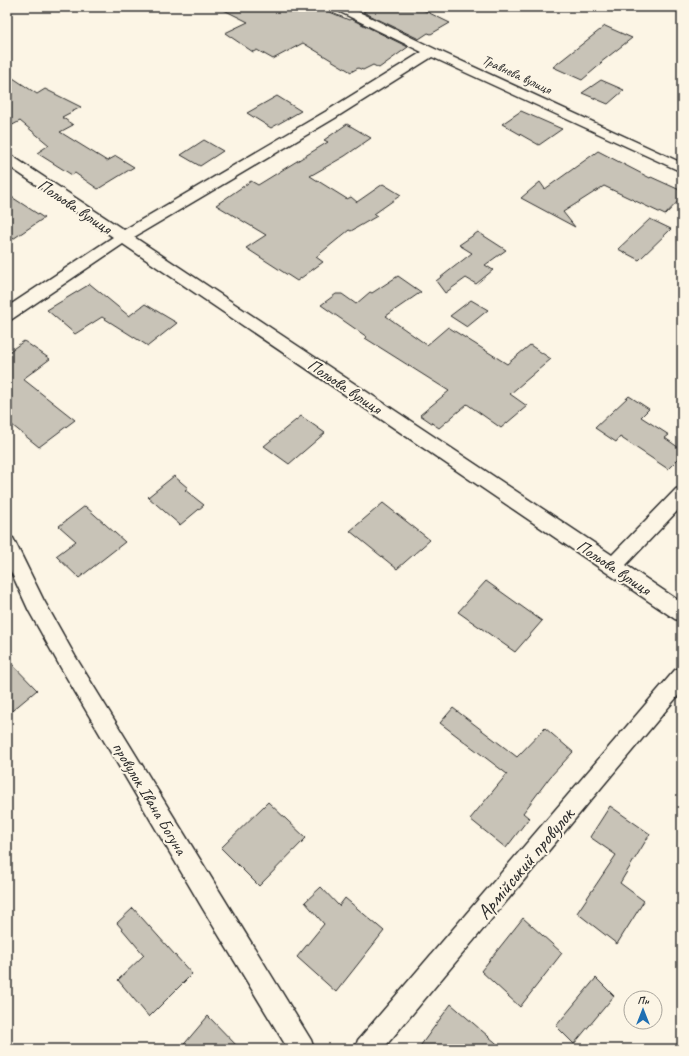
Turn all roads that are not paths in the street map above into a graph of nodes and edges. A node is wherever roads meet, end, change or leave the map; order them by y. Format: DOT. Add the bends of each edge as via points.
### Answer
graph roads {
  1 [pos="340,7"];
  2 [pos="431,52"];
  3 [pos="7,159"];
  4 [pos="682,168"];
  5 [pos="122,238"];
  6 [pos="7,314"];
  7 [pos="682,494"];
  8 [pos="7,543"];
  9 [pos="613,566"];
  10 [pos="682,614"];
  11 [pos="682,676"];
  12 [pos="302,1049"];
  13 [pos="367,1049"];
  1 -- 2 [label="street, Травнева вулиця"];
  2 -- 4 [label="street, Травнева вулиця"];
  2 -- 5 [label="street"];
  3 -- 5 [label="street, Польова вулиця"];
  5 -- 6 [label="street"];
  5 -- 9 [label="street, Польова вулиця"];
  7 -- 9 [label="street"];
  8 -- 12 [label="street, провулок Івана Богуна" via="36,605 68,662"];
  9 -- 10 [label="street, Польова вулиця"];
  11 -- 13 [label="street, Армійський провулок"];
}
